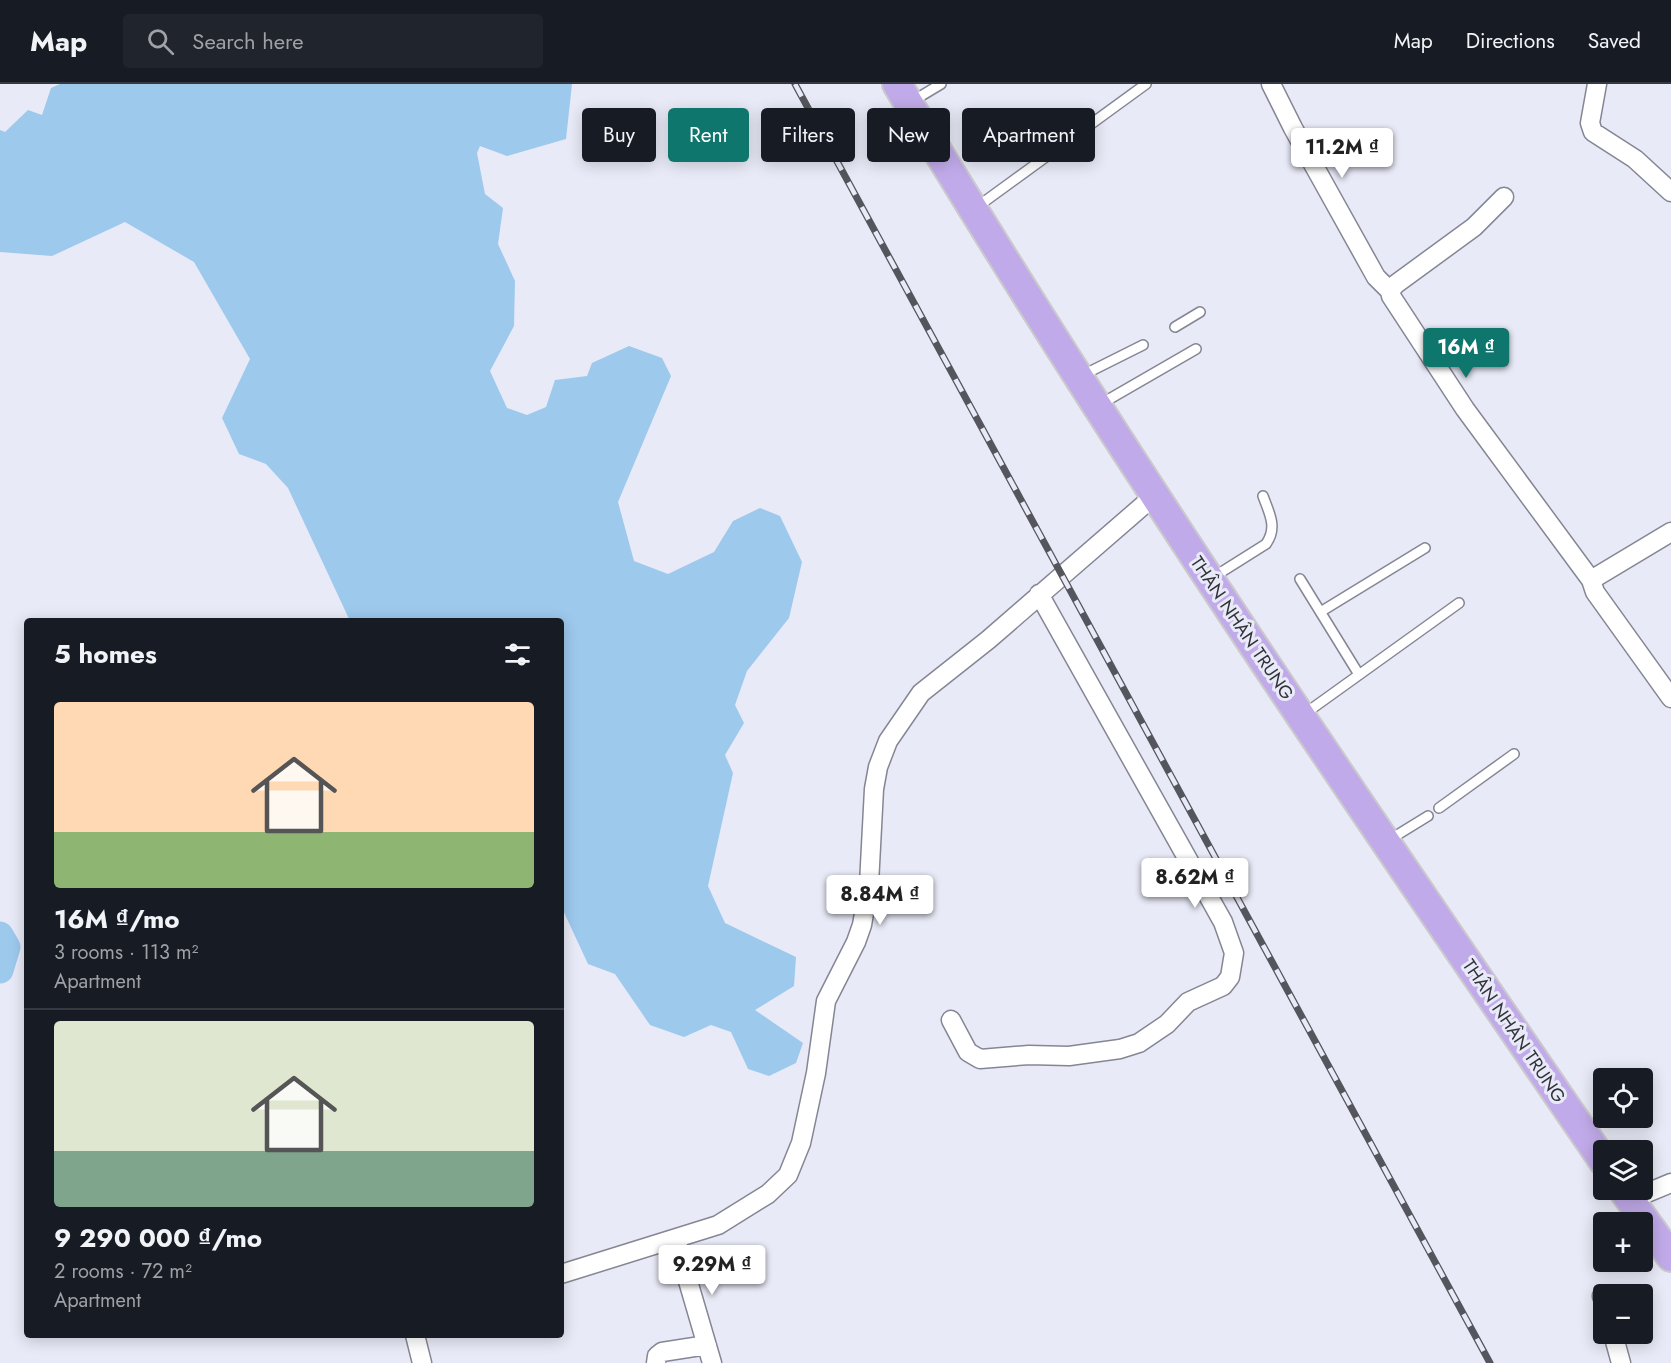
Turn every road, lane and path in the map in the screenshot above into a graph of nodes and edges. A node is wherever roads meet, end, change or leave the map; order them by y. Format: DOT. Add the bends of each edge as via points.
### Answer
graph roads {
  1 [pos="941,84"];
  2 [pos="1146,84"];
  3 [pos="1271,84"];
  4 [pos="1597,84"];
  5 [pos="903,94"];
  6 [pos="1671,192"];
  7 [pos="1504,197"];
  8 [pos="972,210"];
  9 [pos="1390,291"];
  10 [pos="1200,312"];
  11 [pos="1175,327"];
  12 [pos="1143,345"];
  13 [pos="1196,349"];
  14 [pos="1078,377"];
  15 [pos="1097,406"];
  16 [pos="1263,495"];
  17 [pos="1154,496"];
  18 [pos="1671,532"];
  19 [pos="1425,548"];
  20 [pos="1300,579"];
  21 [pos="1210,580"];
  22 [pos="1591,580"];
  23 [pos="1039,594"];
  24 [pos="1459,603"];
  25 [pos="1322,611"];
  26 [pos="1358,673"];
  27 [pos="1671,698"];
  28 [pos="1301,717"];
  29 [pos="1514,754"];
  30 [pos="1439,808"];
  31 [pos="1428,816"];
  32 [pos="1385,843"];
  33 [pos="951,1020"];
  34 [pos="1593,1146"];
  35 [pos="1671,1183"];
  36 [pos="1653,1188"];
  37 [pos="1630,1200"];
  38 [pos="676,1240"];
  39 [pos="1671,1257"];
  40 [pos="564,1273"];
  41 [pos="416,1338"];
  42 [pos="1616,1344"];
  43 [pos="707,1345"];
  44 [pos="422,1363"];
  45 [pos="656,1363"];
  46 [pos="712,1363"];
  47 [pos="1621,1363"];
  1 -- 5 [label="lane"];
  2 -- 8 [label="lane"];
  3 -- 9 [label="street" via="1376,277"];
  4 -- 6 [label="street" via="1590,123 1593,132 1635,159"];
  5 -- 8 [label="main road, THÂN NHÂN TRUNG"];
  7 -- 9 [label="street" via="1474,226"];
  8 -- 14 [label="main road, THÂN NHÂN TRUNG"];
  9 -- 22 [label="street" via="1414,335 1465,409"];
  10 -- 11 [label="lane"];
  12 -- 14 [label="lane"];
  13 -- 15 [label="lane"];
  14 -- 15 [label="main road, THÂN NHÂN TRUNG"];
  15 -- 17 [label="main road, THÂN NHÂN TRUNG"];
  16 -- 21 [label="lane" via="1274,524 1271,538"];
  17 -- 21 [label="main road, THÂN NHÂN TRUNG"];
  17 -- 23 [label="street"];
  18 -- 22 [label="street"];
  19 -- 25 [label="lane"];
  20 -- 25 [label="lane"];
  21 -- 28 [label="main road, THÂN NHÂN TRUNG"];
  22 -- 27 [label="street" via="1595,592"];
  23 -- 33 [label="street" via="1223,922 1234,953 1232,970 1223,986 1188,1002 1155,1035 1120,1049 1069,1056 980,1059 968,1052"];
  23 -- 38 [label="street" via="921,693 888,741 874,789 869,884 862,925 826,1001 801,1143 788,1175 742,1212"];
  24 -- 26 [label="lane"];
  25 -- 26 [label="lane"];
  26 -- 28 [label="lane"];
  28 -- 32 [label="main road, THÂN NHÂN TRUNG"];
  29 -- 30 [label="lane"];
  31 -- 32 [label="lane"];
  32 -- 34 [label="main road, THÂN NHÂN TRUNG"];
  35 -- 36 [label="street"];
  37 -- 39 [label="main road"];
  38 -- 40 [label="street"];
  38 -- 43 [label="street"];
  41 -- 44 [label="street"];
  42 -- 47 [label="street"];
  43 -- 45 [label="street" via="662,1352"];
  43 -- 46 [label="street"];
}
